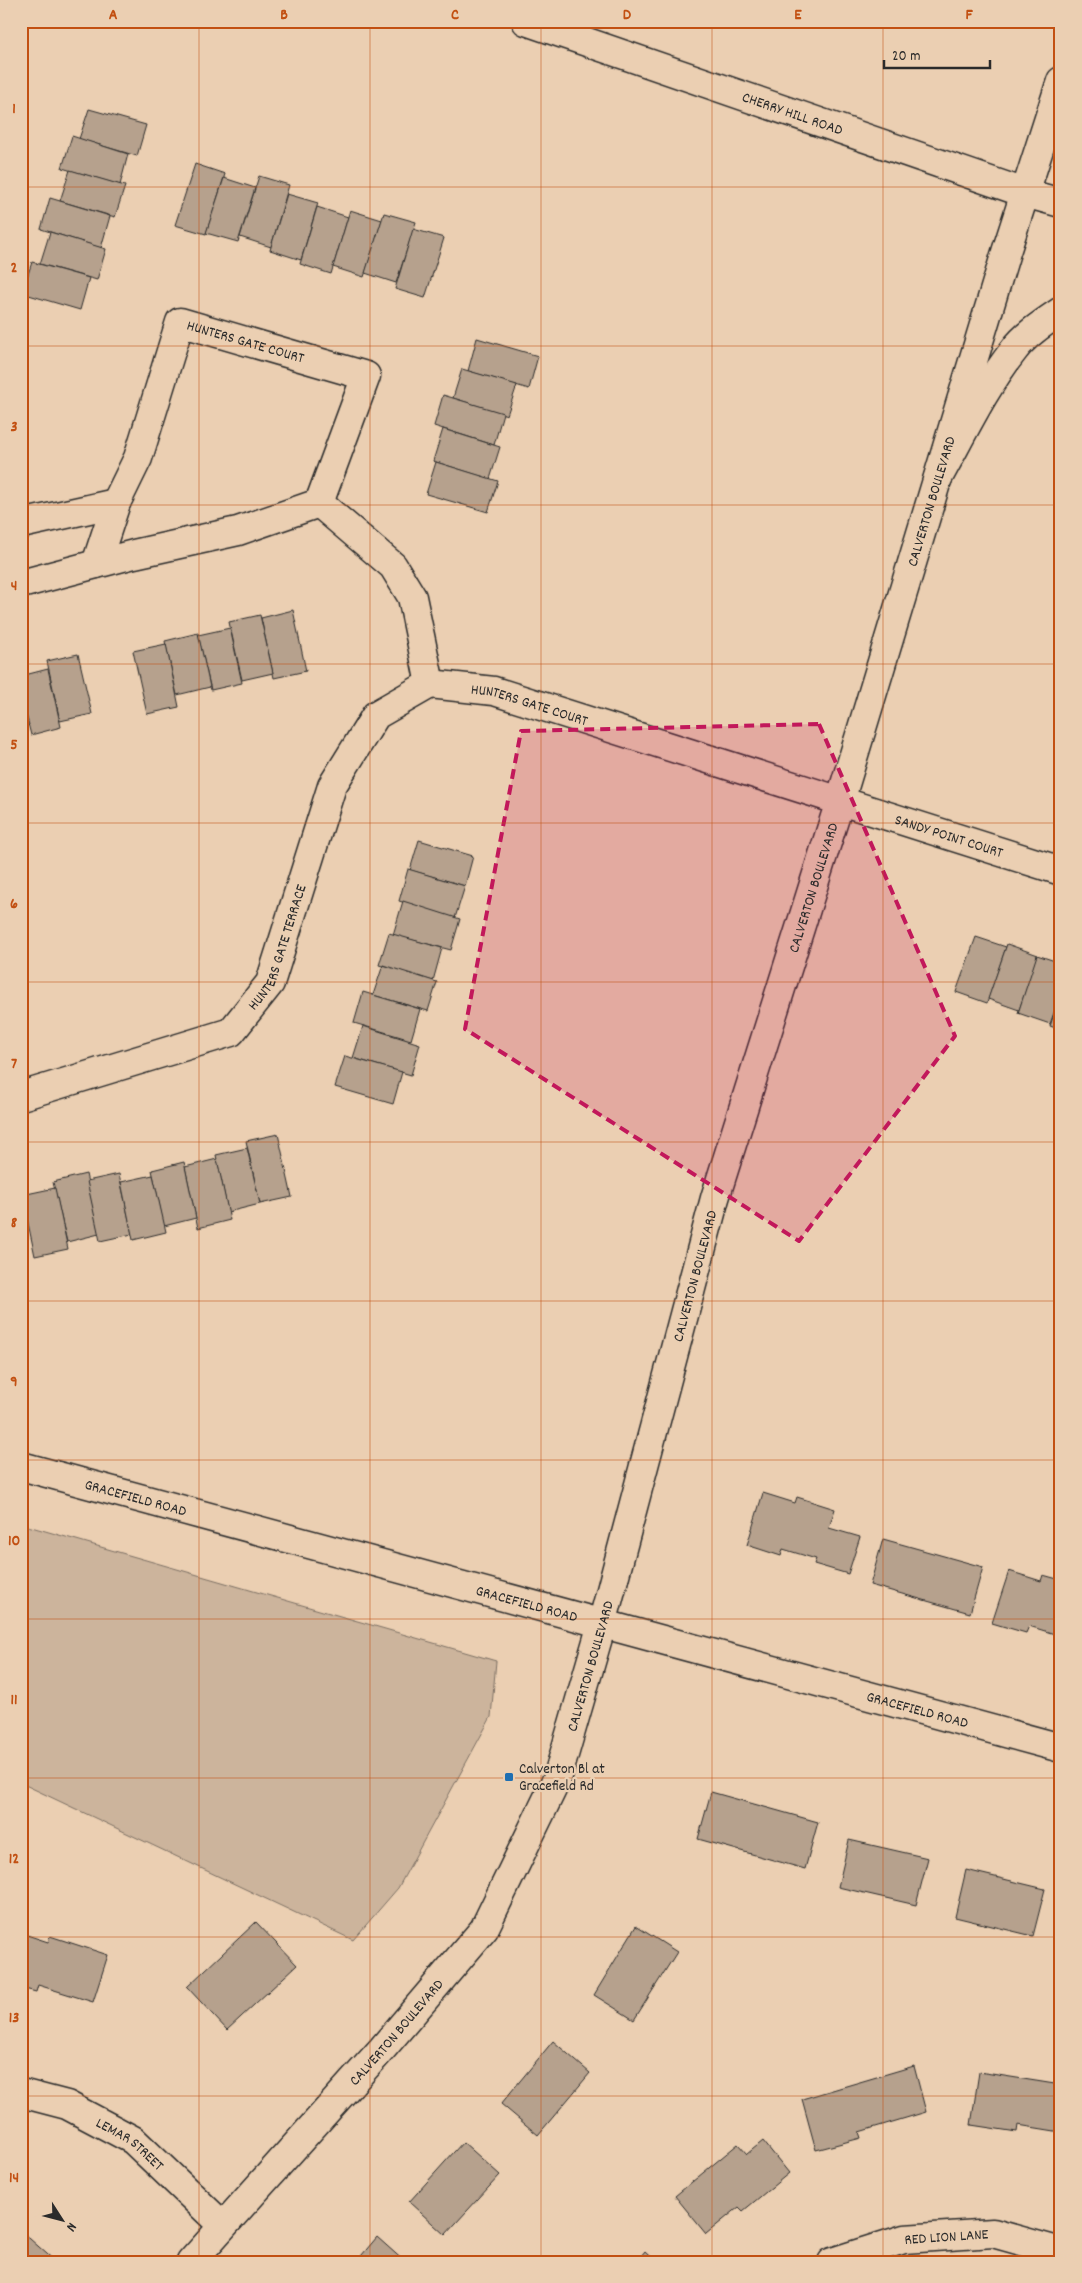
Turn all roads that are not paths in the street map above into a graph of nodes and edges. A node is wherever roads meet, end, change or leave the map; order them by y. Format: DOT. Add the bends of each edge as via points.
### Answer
graph roads {
  1 [pos="526,21"];
  2 [pos="1061,81"];
  3 [pos="1025,193"];
  4 [pos="1061,203"];
  5 [pos="1061,311"];
  6 [pos="938,478"];
  7 [pos="116,503"];
  8 [pos="319,503"];
  9 [pos="21,524"];
  10 [pos="96,564"];
  11 [pos="21,584"];
  12 [pos="430,684"];
  13 [pos="840,802"];
  14 [pos="1061,871"];
  15 [pos="21,1096"];
  16 [pos="21,1466"];
  17 [pos="602,1624"];
  18 [pos="1061,1748"];
  19 [pos="21,2092"];
  20 [pos="222,2225"];
  21 [pos="1061,2252"];
  22 [pos="191,2262"];
  23 [pos="832,2262"];
  1 -- 3 [label="street, CHERRY HILL ROAD"];
  2 -- 3 [label="street, CALVERTON BOULEVARD"];
  3 -- 4 [label="street, CHERRY HILL ROAD"];
  3 -- 6 [label="street, CALVERTON BOULEVARD"];
  5 -- 6 [label="street" via="1015,349 985,393"];
  6 -- 13 [label="street, CALVERTON BOULEVARD"];
  7 -- 8 [label="street, HUNTERS GATE COURT" via="138,458 180,322 366,376"];
  7 -- 9 [label="street"];
  7 -- 10 [label="street, HUNTERS GATE COURT"];
  8 -- 10 [label="street" via="238,530"];
  8 -- 12 [label="street" via="392,566 412,597"];
  10 -- 11 [label="street"];
  12 -- 13 [label="street, HUNTERS GATE COURT" via="494,691"];
  12 -- 15 [label="street, HUNTERS GATE TERRACE" via="376,715 332,786 270,983 231,1032"];
  13 -- 14 [label="street, SANDY POINT COURT"];
  13 -- 17 [label="street, CALVERTON BOULEVARD" via="715,1198"];
  16 -- 17 [label="street, GRACEFIELD ROAD"];
  17 -- 18 [label="street, GRACEFIELD ROAD"];
  17 -- 20 [label="street, CALVERTON BOULEVARD" via="556,1779 484,1929 382,2049"];
  19 -- 20 [label="street, LEMAR STREET" via="67,2104 133,2140"];
  20 -- 22 [label="street, CALVERTON BOULEVARD"];
  21 -- 23 [label="street, RED LION LANE" via="993,2233 904,2239"];
}
